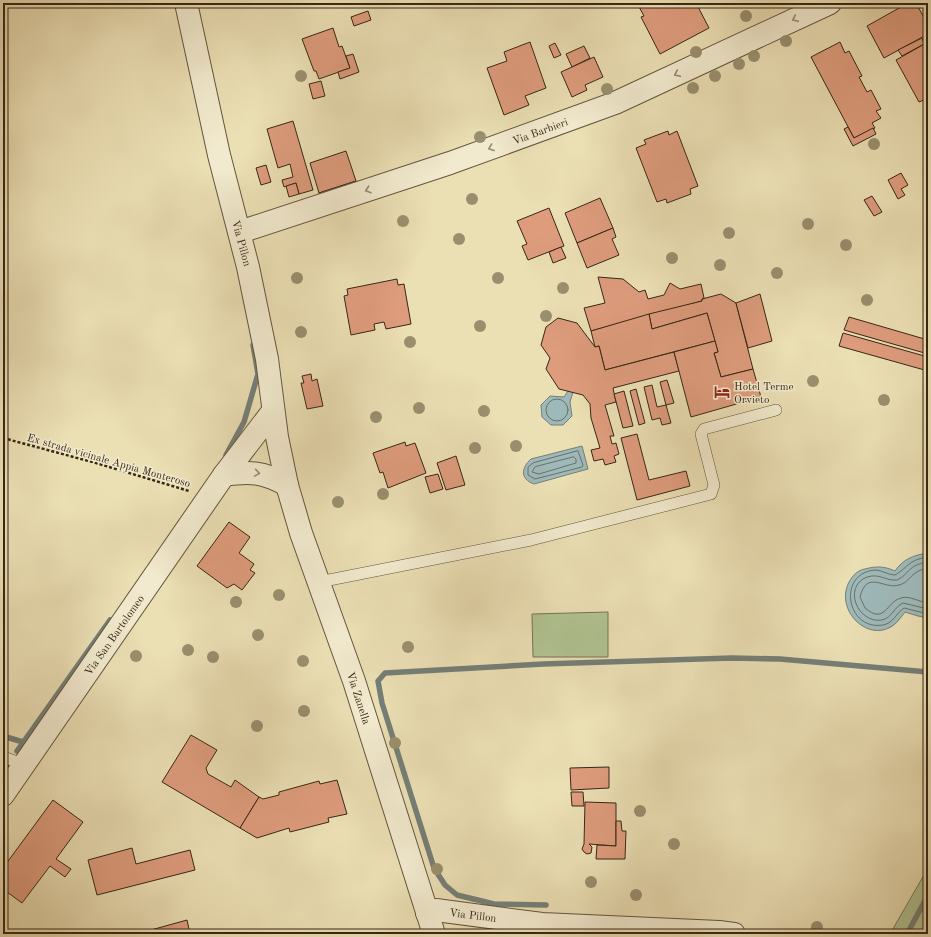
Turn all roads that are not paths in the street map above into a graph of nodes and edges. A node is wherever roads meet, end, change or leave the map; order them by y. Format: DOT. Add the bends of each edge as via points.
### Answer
graph roads {
  1 [pos="186,3"];
  2 [pos="830,3"];
  3 [pos="239,230"];
  4 [pos="776,410"];
  5 [pos="273,411"];
  6 [pos="224,475"];
  7 [pos="287,485"];
  8 [pos="319,582"];
  9 [pos="3,757"];
  10 [pos="23,764"];
  11 [pos="3,795"];
  12 [pos="427,913"];
  13 [pos="434,934"];
  14 [pos="734,934"];
  1 -- 3 [label="street, Via Pillon" via="219,155"];
  2 -- 3 [label="street, Via Barbieri, one-way" via="615,103 450,163 249,230"];
  3 -- 5 [label="street, Via Pillon" via="267,359"];
  4 -- 8 [label="lane" via="704,429 701,434 714,485 711,494 531,540"];
  5 -- 6 [label="street, Via San Bartolomeo"];
  5 -- 7 [label="street, Via Pillon"];
  6 -- 7 [label="street, one-way" via="260,473"];
  6 -- 10 [label="street, Via San Bartolomeo"];
  7 -- 8 [label="street, Via Zanella"];
  8 -- 12 [label="street, Via Zanella" via="356,688"];
  9 -- 10 [label="lane"];
  10 -- 11 [label="street, Via San Bartolomeo"];
  12 -- 13 [label="street, Via Zanella"];
  12 -- 14 [label="street, Via Pillon" via="436,910 542,924"];
}
